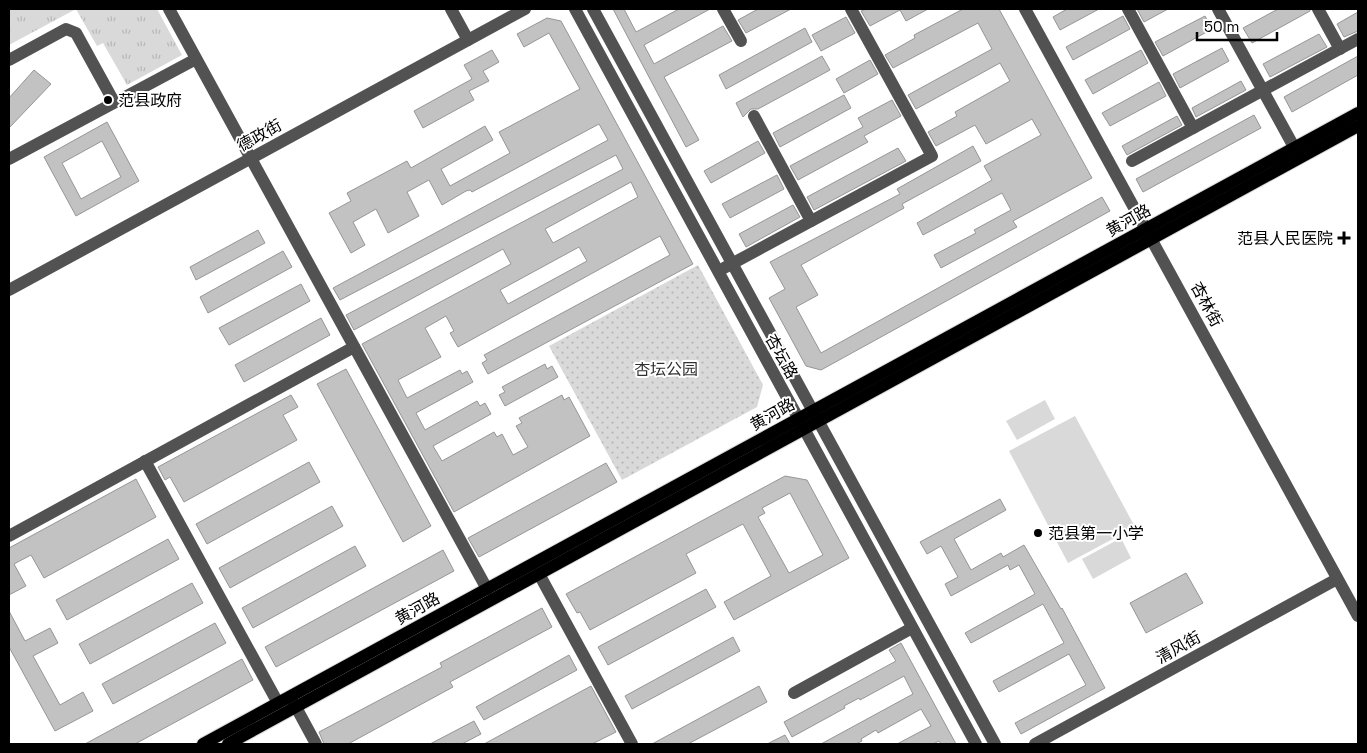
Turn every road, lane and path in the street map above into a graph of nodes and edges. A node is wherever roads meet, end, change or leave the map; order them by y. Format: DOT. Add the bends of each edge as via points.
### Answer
graph roads {
  1 [pos="169,9"];
  2 [pos="451,9"];
  3 [pos="524,9"];
  4 [pos="575,9"];
  5 [pos="593,9"];
  6 [pos="723,9"];
  7 [pos="852,9"];
  8 [pos="1025,9"];
  9 [pos="1128,9"];
  10 [pos="1218,9"];
  11 [pos="1318,9"];
  12 [pos="1358,39"];
  13 [pos="468,40"];
  14 [pos="741,41"];
  15 [pos="1340,49"];
  16 [pos="196,59"];
  17 [pos="9,60"];
  18 [pos="1263,90"];
  19 [pos="114,102"];
  20 [pos="1358,112"];
  21 [pos="754,116"];
  22 [pos="1358,126"];
  23 [pos="1193,128"];
  24 [pos="1294,147"];
  25 [pos="251,158"];
  26 [pos="9,159"];
  27 [pos="1132,161"];
  28 [pos="811,221"];
  29 [pos="1150,233"];
  30 [pos="732,264"];
  31 [pos="718,271"];
  32 [pos="9,290"];
  33 [pos="354,347"];
  34 [pos="815,416"];
  35 [pos="800,424"];
  36 [pos="145,461"];
  37 [pos="9,536"];
  38 [pos="539,574"];
  39 [pos="1337,579"];
  40 [pos="487,589"];
  41 [pos="1358,616"];
  42 [pos="912,628"];
  43 [pos="794,693"];
  44 [pos="293,702"];
  45 [pos="278,703"];
  46 [pos="203,744"];
  47 [pos="228,744"];
  48 [pos="316,744"];
  49 [pos="632,744"];
  50 [pos="976,744"];
  51 [pos="994,744"];
  52 [pos="1035,744"];
  1 -- 16 [label="street"];
  2 -- 13 [label="street"];
  3 -- 13 [label="street, 德政街"];
  4 -- 31 [label="street, 杏坛路"];
  5 -- 30 [label="street, 杏坛路"];
  6 -- 14 [label="street"];
  7 -- 28 [label="street" via="932,156"];
  8 -- 29 [label="street, 杏林街"];
  9 -- 23 [label="street"];
  10 -- 18 [label="street"];
  11 -- 15 [label="street"];
  12 -- 15 [label="street"];
  13 -- 25 [label="street, 德政街"];
  15 -- 18 [label="street"];
  16 -- 19 [label="street"];
  16 -- 25 [label="street"];
  17 -- 19 [label="street" via="71,29"];
  18 -- 23 [label="street"];
  18 -- 24 [label="street"];
  19 -- 26 [label="street"];
  20 -- 24 [label="main road, 黄河路"];
  21 -- 28 [label="street"];
  22 -- 29 [label="main road, 黄河路"];
  23 -- 27 [label="street"];
  24 -- 29 [label="main road, 黄河路"];
  25 -- 32 [label="street, 德政街"];
  25 -- 33 [label="street"];
  28 -- 30 [label="street"];
  29 -- 34 [label="main road, 黄河路"];
  29 -- 39 [label="street, 杏林街"];
  30 -- 31 [label="street"];
  30 -- 34 [label="street, 杏坛路"];
  31 -- 35 [label="street, 杏坛路"];
  33 -- 36 [label="street"];
  33 -- 40 [label="street"];
  34 -- 35 [label="main road, 黄河路"];
  34 -- 51 [label="street, 杏坛路"];
  35 -- 38 [label="main road, 黄河路"];
  35 -- 40 [label="main road, 黄河路"];
  35 -- 42 [label="street, 杏坛路"];
  36 -- 37 [label="street"];
  36 -- 45 [label="street"];
  38 -- 44 [label="main road, 黄河路"];
  38 -- 49 [label="street"];
  39 -- 41 [label="street, 杏林街"];
  39 -- 52 [label="street, 清风街"];
  40 -- 44 [label="main road, 黄河路"];
  42 -- 43 [label="street"];
  42 -- 50 [label="street, 杏坛路"];
  44 -- 45 [label="main road, 黄河路"];
  44 -- 47 [label="main road, 黄河路"];
  44 -- 48 [label="street"];
  45 -- 46 [label="main road, 黄河路"];
}
